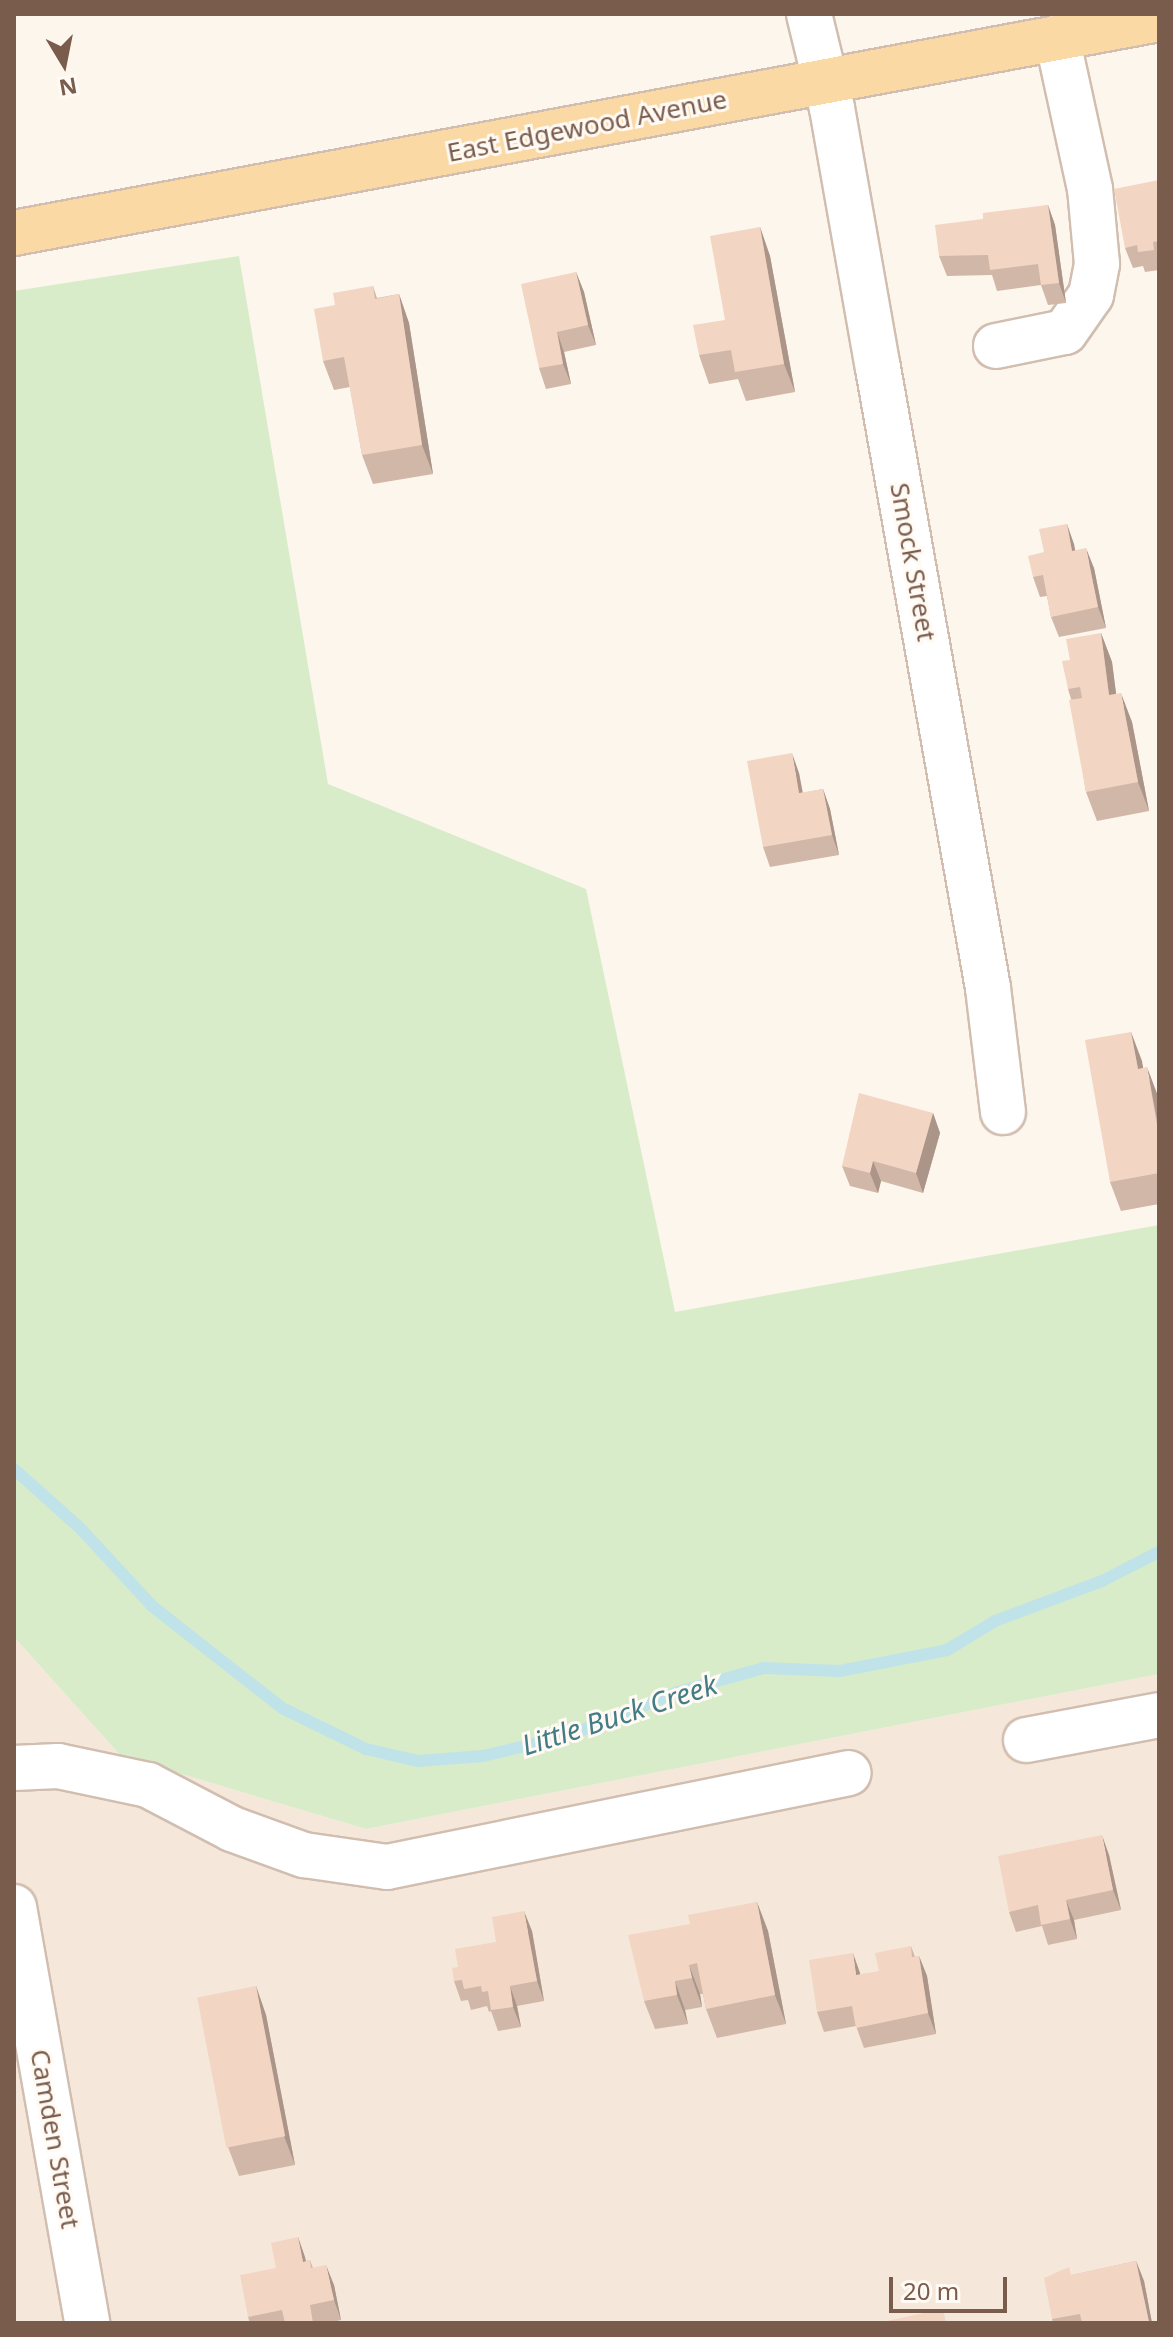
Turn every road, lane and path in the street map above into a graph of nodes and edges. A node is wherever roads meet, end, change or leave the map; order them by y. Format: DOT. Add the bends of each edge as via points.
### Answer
graph roads {
  1 [pos="809,14"];
  2 [pos="1159,19"];
  3 [pos="1057,38"];
  4 [pos="824,82"];
  5 [pos="14,233"];
  6 [pos="996,346"];
  7 [pos="1003,1112"];
  8 [pos="1159,1715"];
  9 [pos="1026,1740"];
  10 [pos="14,1768"];
  11 [pos="849,1773"];
  12 [pos="14,1907"];
  13 [pos="87,2323"];
  1 -- 4 [label="street, Smock Street"];
  2 -- 3 [label="main road, East Edgewood Avenue"];
  3 -- 4 [label="main road, East Edgewood Avenue"];
  3 -- 6 [label="street" via="1090,189 1097,264 1091,295 1065,332"];
  4 -- 5 [label="main road, East Edgewood Avenue"];
  4 -- 7 [label="street, Smock Street" via="988,988"];
  8 -- 9 [label="street"];
  10 -- 11 [label="street" via="58,1766 148,1785 232,1829 304,1855 387,1867"];
  12 -- 13 [label="street, Camden Street"];
}
